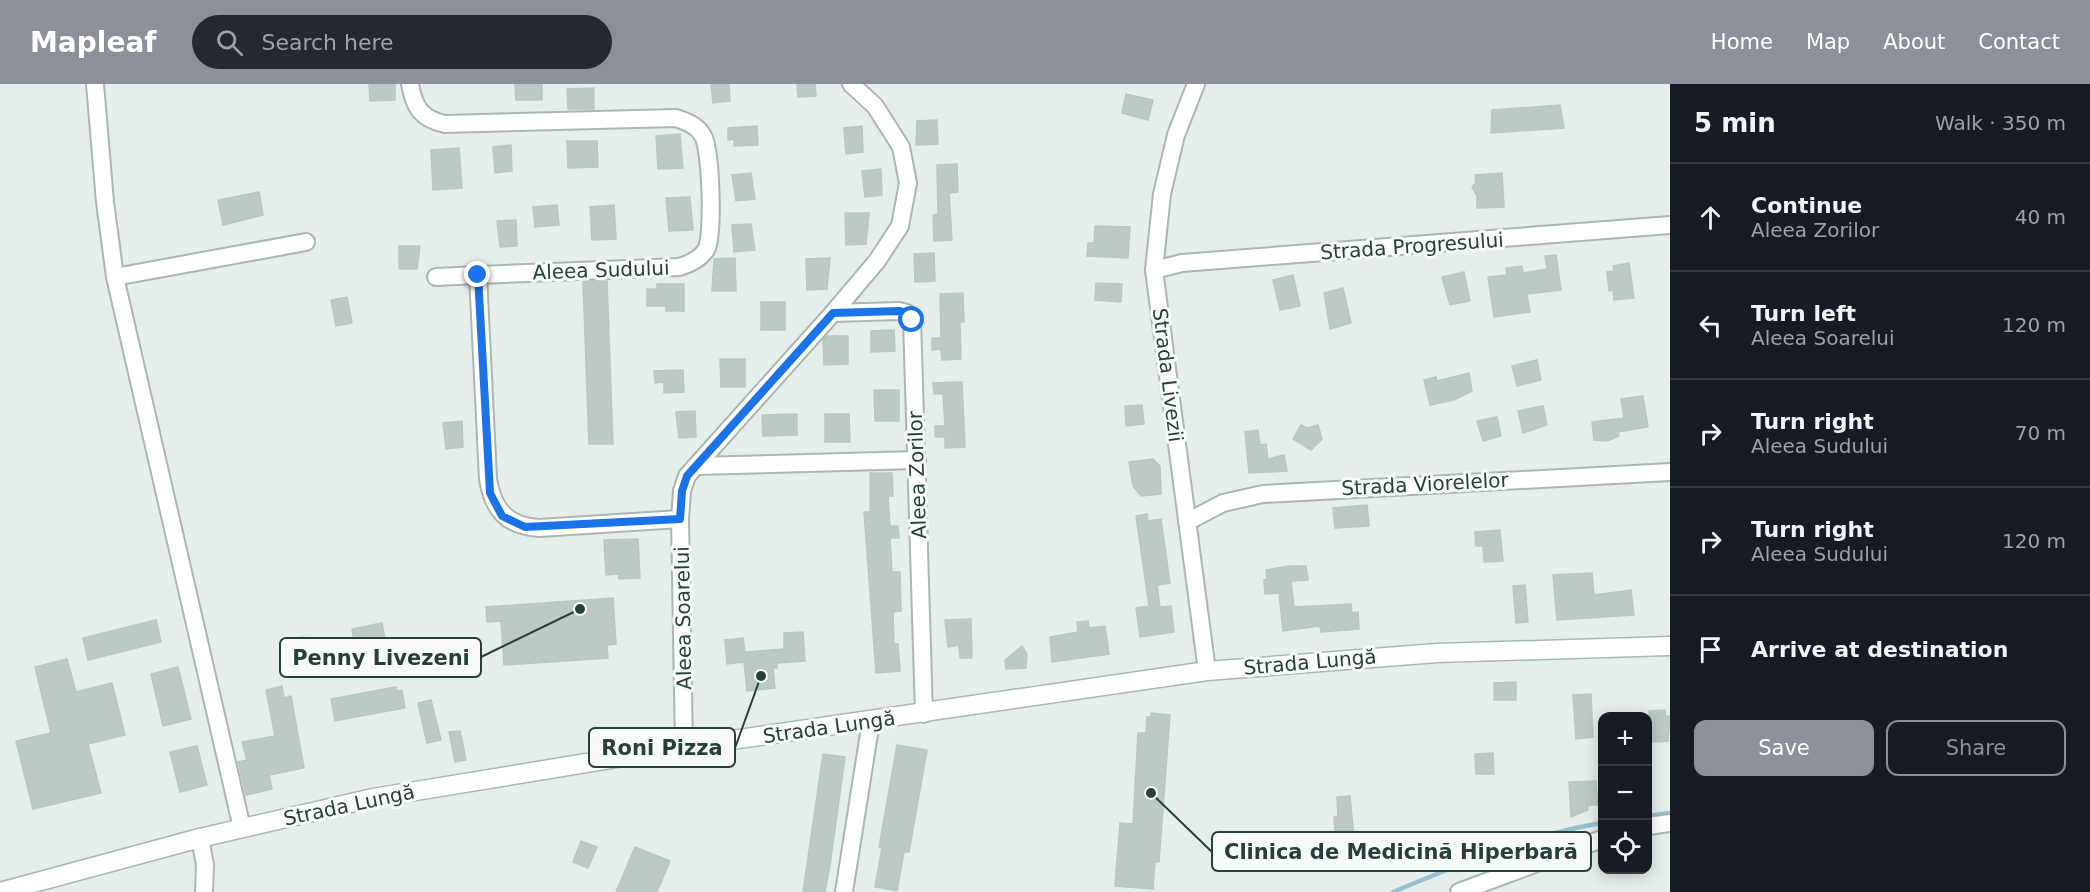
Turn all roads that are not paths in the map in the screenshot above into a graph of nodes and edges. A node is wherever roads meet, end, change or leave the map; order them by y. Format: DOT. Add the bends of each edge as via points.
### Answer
graph roads {
  1 [pos="95,84"];
  2 [pos="410,84"];
  3 [pos="851,84"];
  4 [pos="1196,84"];
  5 [pos="1670,225"];
  6 [pos="306,242"];
  7 [pos="1154,270"];
  8 [pos="478,275"];
  9 [pos="115,277"];
  10 [pos="436,277"];
  11 [pos="833,313"];
  12 [pos="917,460"];
  13 [pos="696,466"];
  14 [pos="1670,472"];
  15 [pos="680,519"];
  16 [pos="1187,522"];
  17 [pos="1670,646"];
  18 [pos="1207,671"];
  19 [pos="924,714"];
  20 [pos="871,721"];
  21 [pos="684,747"];
  22 [pos="1670,822"];
  23 [pos="1652,825"];
  24 [pos="242,828"];
  25 [pos="200,838"];
  26 [pos="1598,840"];
  27 [pos="0,892"];
  28 [pos="204,892"];
  29 [pos="844,892"];
  30 [pos="1459,892"];
  1 -- 9 [label="street"];
  2 -- 8 [label="street, Aleea Sudului" via="415,107 432,121 457,124 676,118 696,128 706,145 710,239 699,258 690,264"];
  3 -- 11 [label="street, Aleea Soarelui" via="875,106 902,147 908,183 900,226 877,261"];
  4 -- 7 [label="street, Strada Livezii" via="1176,135 1162,194"];
  5 -- 7 [label="street, Strada Progresului" via="1182,262"];
  6 -- 9 [label="street"];
  7 -- 16 [label="street, Strada Livezii"];
  8 -- 10 [label="street, Aleea Sudului"];
  8 -- 15 [label="street" via="488,479 492,499 502,516 525,527 539,528"];
  9 -- 24 [label="street"];
  11 -- 12 [label="street, Aleea Zorilor" via="899,311 908,313 912,320"];
  11 -- 13 [label="street, Aleea Soarelui"];
  12 -- 13 [label="street"];
  12 -- 19 [label="street, Aleea Zorilor"];
  13 -- 15 [label="street, Aleea Soarelui" via="682,491"];
  14 -- 16 [label="street, Strada Viorelelor" via="1263,494 1223,503"];
  15 -- 21 [label="street, Aleea Soarelui"];
  16 -- 18 [label="street, Strada Livezii"];
  17 -- 18 [label="main road, Strada Lungă" via="1437,652"];
  18 -- 19 [label="main road, Strada Lungă"];
  19 -- 20 [label="main road, Strada Lungă"];
  20 -- 21 [label="main road, Strada Lungă"];
  20 -- 29 [label="street"];
  21 -- 24 [label="main road, Strada Lungă" via="373,798"];
  22 -- 23 [label="street"];
  24 -- 25 [label="main road, Strada Lungă"];
  25 -- 27 [label="main road, Strada Lungă"];
  25 -- 28 [label="street"];
  26 -- 30 [label="street"];
}
